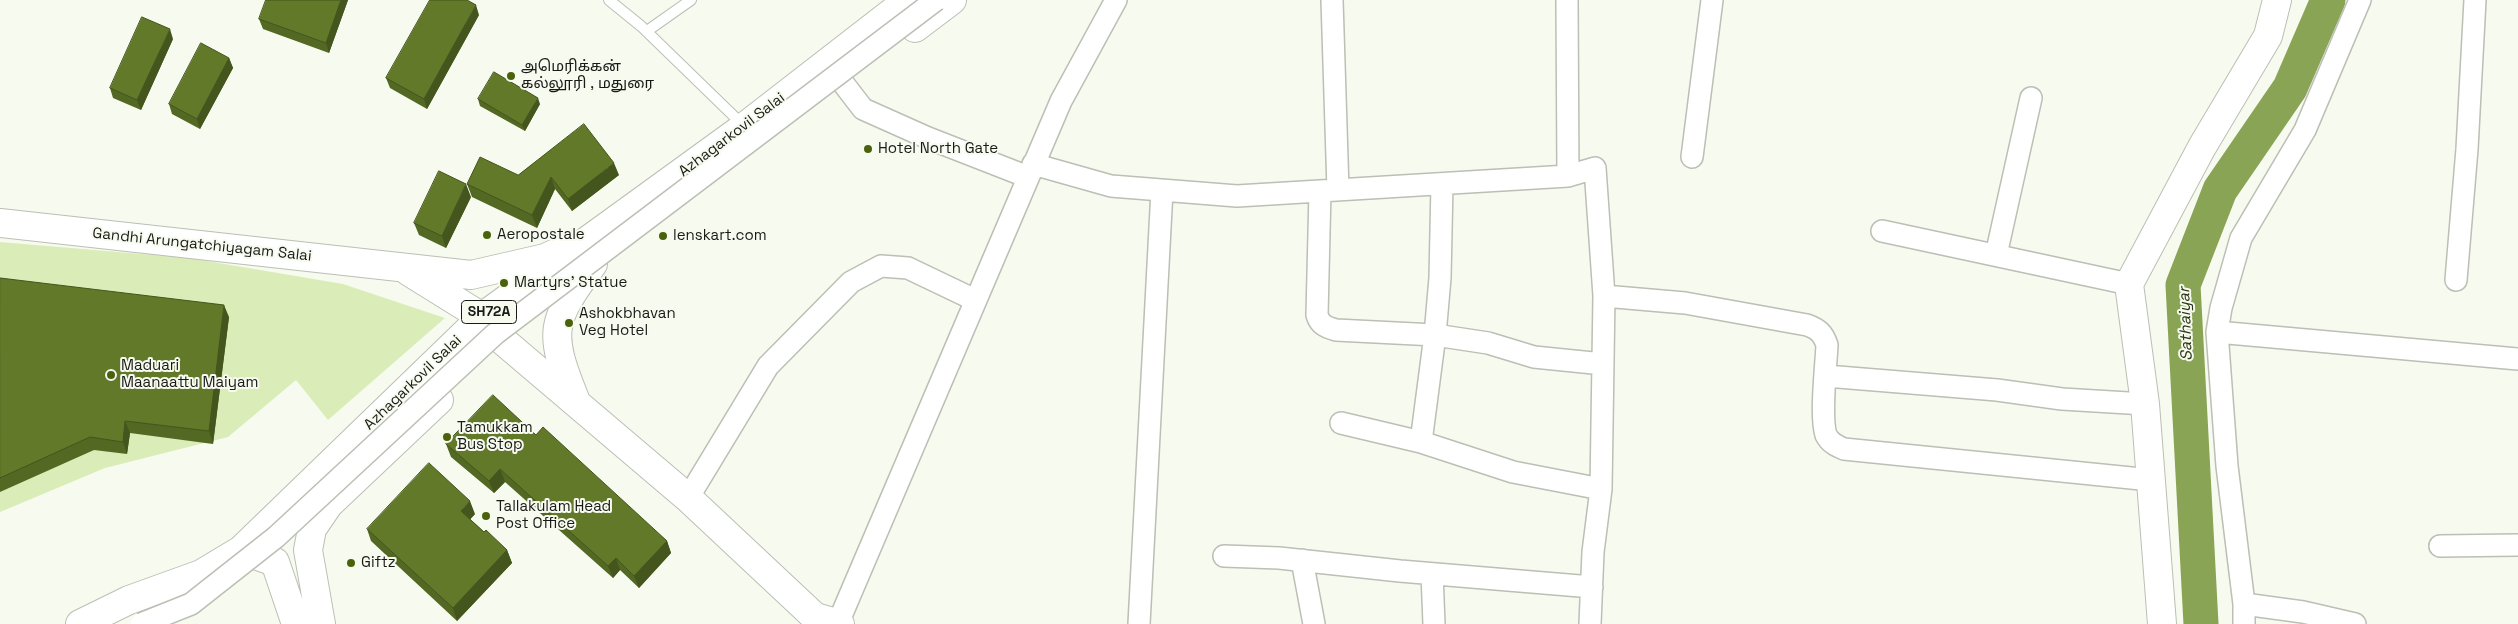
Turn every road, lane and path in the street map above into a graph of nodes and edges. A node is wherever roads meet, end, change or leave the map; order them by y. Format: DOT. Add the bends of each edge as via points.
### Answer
graph roads {
  1 [pos="609,0"];
  2 [pos="691,0"];
  3 [pos="908,0"];
  4 [pos="936,0"];
  5 [pos="952,0"];
  6 [pos="1116,0"];
  7 [pos="1332,0"];
  8 [pos="1567,0"];
  9 [pos="1712,0"];
  10 [pos="2277,0"];
  11 [pos="2360,0"];
  12 [pos="2475,0"];
  13 [pos="647,31"];
  14 [pos="842,83"];
  15 [pos="2031,98"];
  16 [pos="744,127"];
  17 [pos="1692,157"];
  18 [pos="1031,170"];
  19 [pos="1568,176"];
  20 [pos="1442,184"];
  21 [pos="1162,190"];
  22 [pos="1329,190"];
  23 [pos="0,223"];
  24 [pos="1882,231"];
  25 [pos="596,235"];
  26 [pos="1996,255"];
  27 [pos="593,264"];
  28 [pos="403,267"];
  29 [pos="2456,280"];
  30 [pos="2129,284"];
  31 [pos="1604,296"];
  32 [pos="976,300"];
  33 [pos="482,317"];
  34 [pos="2217,332"];
  35 [pos="1435,335"];
  36 [pos="502,340"];
  37 [pos="2518,359"];
  38 [pos="1603,364"];
  39 [pos="1826,376"];
  40 [pos="577,403"];
  41 [pos="2145,404"];
  42 [pos="1341,423"];
  43 [pos="1421,442"];
  44 [pos="2152,480"];
  45 [pos="1601,489"];
  46 [pos="688,498"];
  47 [pos="2518,545"];
  48 [pos="2440,546"];
  49 [pos="241,550"];
  50 [pos="1224,556"];
  51 [pos="1302,560"];
  52 [pos="1432,574"];
  53 [pos="1592,587"];
  54 [pos="2244,614"];
  55 [pos="826,622"];
  56 [pos="80,624"];
  57 [pos="141,624"];
  58 [pos="296,624"];
  59 [pos="321,624"];
  60 [pos="1139,624"];
  61 [pos="1314,624"];
  62 [pos="1434,624"];
  63 [pos="1590,624"];
  64 [pos="2162,624"];
  65 [pos="2170,624"];
  66 [pos="2354,624"];
  1 -- 13 [label="lane"];
  2 -- 13 [label="lane"];
  3 -- 16 [label="main road, Azhagarkovil Salai / SH72A"];
  4 -- 57 [label="street, bridge" via="494,334 276,537 190,604"];
  5 -- 14 [label="main road, Azhagarkovil Salai / SH72A"];
  6 -- 18 [label="street" via="1060,101"];
  7 -- 22 [label="street"];
  8 -- 19 [label="street"];
  9 -- 17 [label="street"];
  10 -- 30 [label="main road" via="2268,36 2202,147"];
  11 -- 34 [label="street" via="2305,130 2241,238"];
  12 -- 29 [label="street"];
  13 -- 16 [label="lane"];
  14 -- 18 [label="street" via="863,109 928,138"];
  14 -- 27 [label="main road, Azhagarkovil Salai / SH72A"];
  15 -- 26 [label="street"];
  16 -- 25 [label="main road, Azhagarkovil Salai / SH72A"];
  18 -- 21 [label="street" via="1111,186"];
  18 -- 32 [label="street"];
  19 -- 20 [label="street"];
  19 -- 31 [label="street" via="1595,168"];
  20 -- 22 [label="street"];
  20 -- 35 [label="street"];
  21 -- 22 [label="street" via="1237,196"];
  21 -- 60 [label="street"];
  22 -- 35 [label="street" via="1317,298 1319,321 1336,330"];
  23 -- 28 [label="main road, Gandhi Arungatchiyagam Salai"];
  24 -- 26 [label="street"];
  25 -- 28 [label="main road, Gandhi Arungatchiyagam Salai" via="545,258 471,275"];
  25 -- 33 [label="main road, Azhagarkovil Salai / SH72A"];
  26 -- 30 [label="street"];
  27 -- 36 [label="main road, Azhagarkovil Salai / SH72A"];
  27 -- 40 [label="main road" via="568,298 559,317 556,340 560,361"];
  28 -- 33 [label="main road, Gandhi Arungatchiyagam Salai"];
  30 -- 41 [label="main road"];
  31 -- 38 [label="street"];
  31 -- 39 [label="street" via="1686,303 1807,324 1824,336"];
  32 -- 46 [label="street" via="908,268 882,266 851,282 768,366"];
  32 -- 55 [label="street"];
  33 -- 49 [label="main road, Azhagarkovil Salai / SH72A"];
  34 -- 37 [label="street"];
  34 -- 54 [label="street" via="2227,466"];
  35 -- 38 [label="street" via="1488,342 1534,357"];
  35 -- 43 [label="street"];
  36 -- 40 [label="main road"];
  36 -- 59 [label="main road, Azhagarkovil Salai / SH72A" via="329,504 312,529 308,550"];
  38 -- 45 [label="street"];
  39 -- 41 [label="street"];
  39 -- 44 [label="street" via="1826,435 1831,443 1844,449"];
  40 -- 46 [label="main road"];
  41 -- 44 [label="main road"];
  42 -- 43 [label="street"];
  43 -- 45 [label="street" via="1514,472"];
  44 -- 64 [label="main road"];
  45 -- 53 [label="street"];
  46 -- 55 [label="main road"];
  47 -- 48 [label="street"];
  49 -- 56 [label="main road, Azhagarkovil Salai / SH72A" via="201,574 129,600"];
  49 -- 58 [label="main road" via="275,562"];
  50 -- 51 [label="street"];
  51 -- 52 [label="street"];
  51 -- 61 [label="street"];
  52 -- 53 [label="street"];
  52 -- 62 [label="street"];
  53 -- 63 [label="street"];
  54 -- 66 [label="street" via="2303,612"];
  64 -- 65 [label="street"];
}
